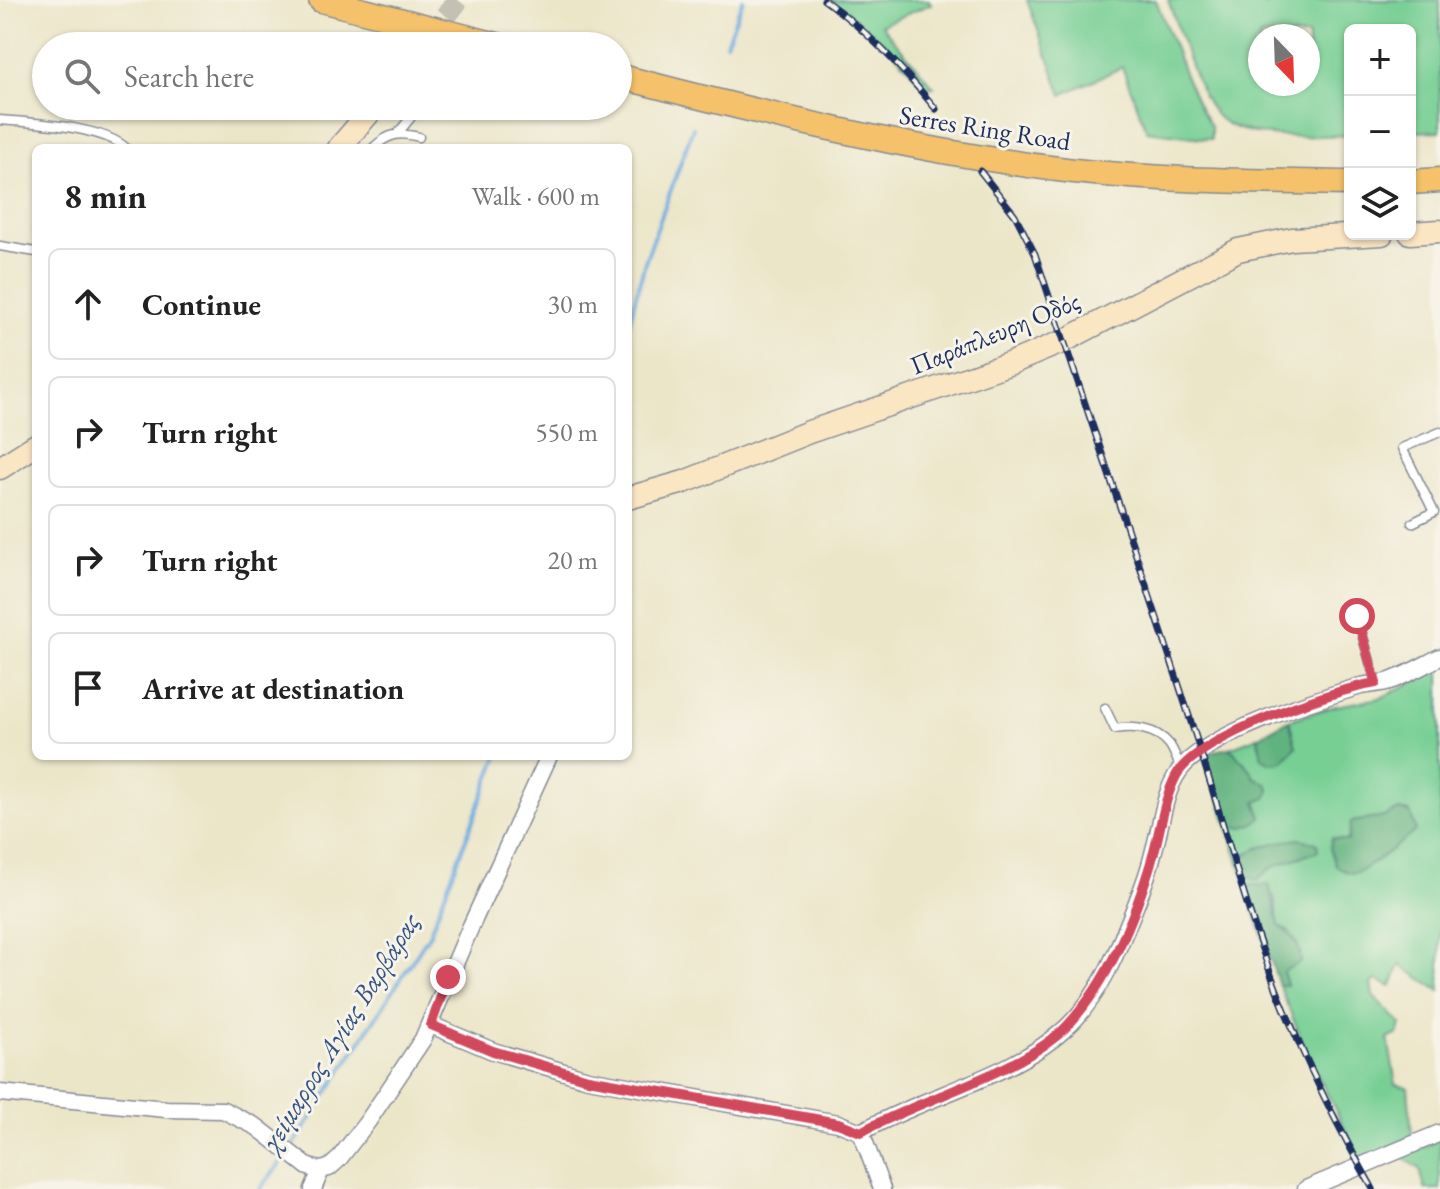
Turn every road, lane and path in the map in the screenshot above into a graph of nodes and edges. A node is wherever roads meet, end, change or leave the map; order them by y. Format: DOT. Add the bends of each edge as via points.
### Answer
graph roads {
  1 [pos="321,0"];
  2 [pos="446,32"];
  3 [pos="632,79"];
  4 [pos="0,120"];
  5 [pos="363,120"];
  6 [pos="409,120"];
  7 [pos="399,132"];
  8 [pos="419,137"];
  9 [pos="119,144"];
  10 [pos="342,144"];
  11 [pos="377,144"];
  12 [pos="1440,180"];
  13 [pos="1416,182"];
  14 [pos="1344,183"];
  15 [pos="1440,231"];
  16 [pos="1416,233"];
  17 [pos="1344,236"];
  18 [pos="0,246"];
  19 [pos="32,251"];
  20 [pos="1440,432"];
  21 [pos="32,448"];
  22 [pos="0,468"];
  23 [pos="632,497"];
  24 [pos="1412,523"];
  25 [pos="1357,616"];
  26 [pos="1440,657"];
  27 [pos="1376,683"];
  28 [pos="1105,708"];
  29 [pos="547,760"];
  30 [pos="1181,769"];
  31 [pos="431,1025"];
  32 [pos="0,1093"];
  33 [pos="861,1132"];
  34 [pos="1440,1133"];
  35 [pos="314,1169"];
  36 [pos="313,1189"];
  37 [pos="882,1189"];
  38 [pos="1306,1189"];
  1 -- 2 [label="main road"];
  3 -- 14 [label="main road, Serres Ring Road" via="888,142 1060,169 1192,180"];
  4 -- 9 [label="lane" via="57,126"];
  5 -- 10 [label="street"];
  6 -- 7 [label="lane"];
  7 -- 8 [label="lane"];
  7 -- 11 [label="lane"];
  12 -- 13 [label="main road"];
  15 -- 16 [label="street"];
  17 -- 23 [label="street, Παράπλευρη Οδός" via="1238,250 1011,363"];
  18 -- 19 [label="lane"];
  20 -- 24 [label="lane" via="1402,448 1434,512"];
  21 -- 22 [label="street"];
  25 -- 27 [label="lane"];
  26 -- 27 [label="street"];
  27 -- 30 [label="street" via="1290,708 1201,751"];
  28 -- 30 [label="lane" via="1115,729 1149,730 1169,743"];
  29 -- 31 [label="street"];
  30 -- 33 [label="street" via="1138,901 1102,981 1066,1028 1003,1068"];
  31 -- 33 [label="street" via="493,1051 588,1079 838,1123"];
  31 -- 35 [label="street" via="338,1160"];
  32 -- 35 [label="street" via="223,1110"];
  33 -- 37 [label="street"];
  34 -- 38 [label="street"];
  35 -- 36 [label="street"];
}
